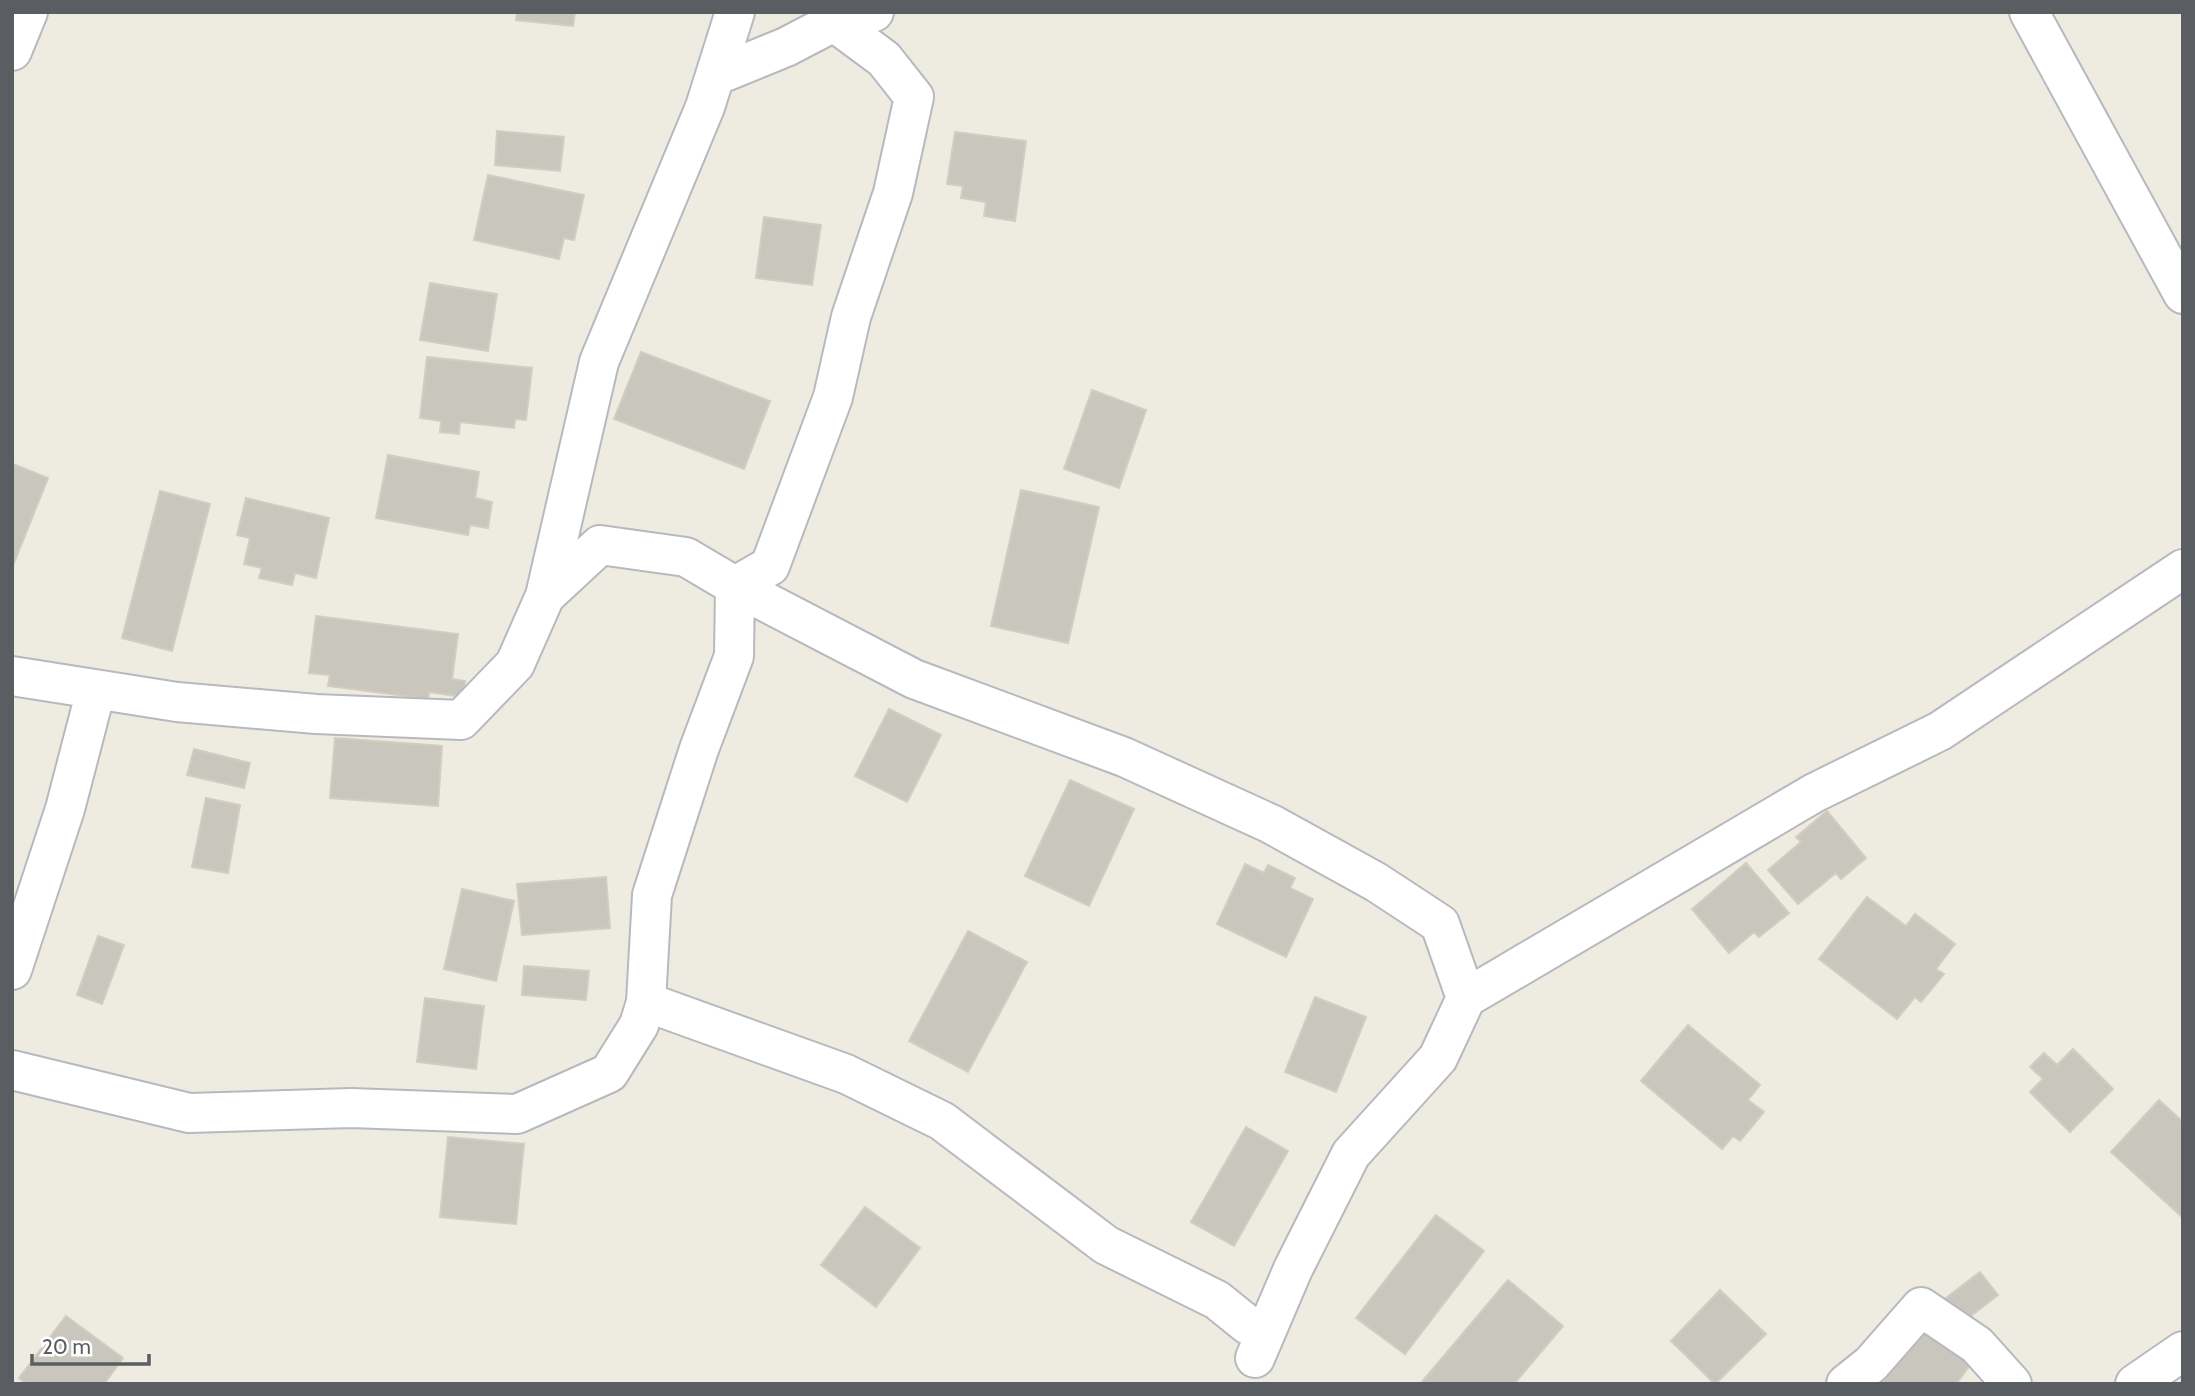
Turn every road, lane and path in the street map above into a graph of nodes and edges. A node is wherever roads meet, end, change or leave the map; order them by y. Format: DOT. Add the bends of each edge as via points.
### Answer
graph roads {
  1 [pos="28,12"];
  2 [pos="735,12"];
  3 [pos="874,12"];
  4 [pos="2029,12"];
  5 [pos="834,22"];
  6 [pos="12,51"];
  7 [pos="715,76"];
  8 [pos="2183,294"];
  9 [pos="2183,569"];
  10 [pos="735,586"];
  11 [pos="545,596"];
  12 [pos="12,676"];
  13 [pos="96,690"];
  14 [pos="12,970"];
  15 [pos="1466,998"];
  16 [pos="646,1002"];
  17 [pos="12,1070"];
  18 [pos="2183,1351"];
  19 [pos="1846,1384"];
  20 [pos="2012,1384"];
  21 [pos="2135,1384"];
  1 -- 6 [label="street"];
  2 -- 7 [label="street"];
  3 -- 5 [label="street"];
  4 -- 8 [label="street"];
  5 -- 7 [label="street"];
  5 -- 10 [label="street" via="884,60 914,97 893,193 851,317 833,397 770,566"];
  7 -- 11 [label="street" via="599,362"];
  9 -- 15 [label="street" via="1940,731 1814,793"];
  10 -- 11 [label="street" via="686,557 600,545"];
  10 -- 15 [label="street" via="914,679 1124,757 1271,824 1376,882 1440,924"];
  10 -- 16 [label="street" via="734,656 652,895"];
  11 -- 13 [label="street" via="515,664 461,720 316,714"];
  12 -- 13 [label="street"];
  13 -- 14 [label="street" via="65,809"];
  15 -- 16 [label="street" via="1438,1058 1351,1154 1252,1342 1217,1300 1107,1245 942,1121 846,1074"];
  16 -- 17 [label="street" via="639,1025 609,1073 517,1114 351,1108 189,1113"];
  18 -- 21 [label="street"];
  19 -- 20 [label="street" via="1871,1364 1921,1307 1977,1345"];
}
